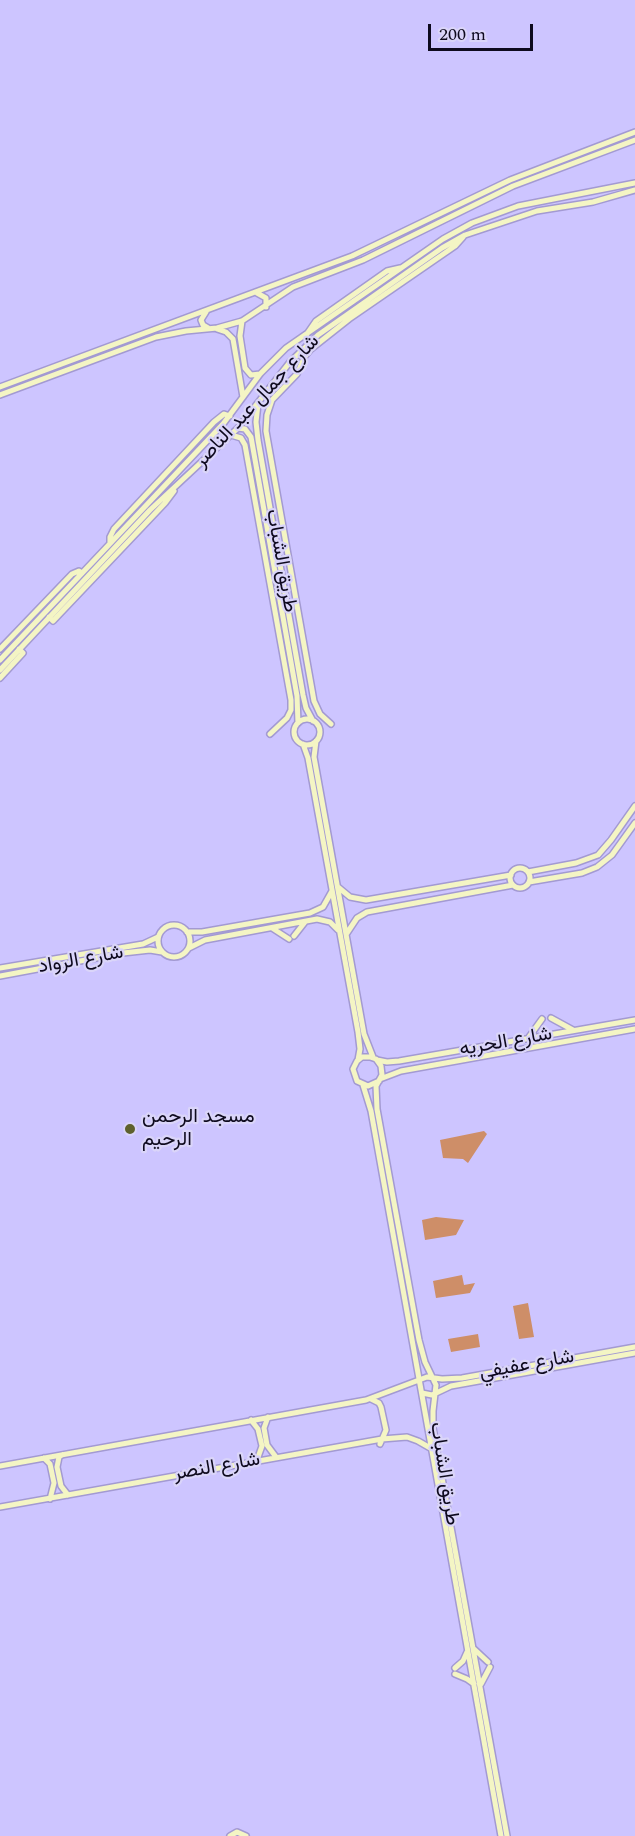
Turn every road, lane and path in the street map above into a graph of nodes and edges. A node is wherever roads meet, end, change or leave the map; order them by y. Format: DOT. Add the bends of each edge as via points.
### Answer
graph roads {
  1 [pos="635,132"];
  2 [pos="635,140"];
  3 [pos="512,183"];
  4 [pos="635,183"];
  5 [pos="597,191"];
  6 [pos="635,192"];
  7 [pos="578,194"];
  8 [pos="610,197"];
  9 [pos="589,203"];
  10 [pos="496,213"];
  11 [pos="508,221"];
  12 [pos="256,293"];
  13 [pos="366,304"];
  14 [pos="266,307"];
  15 [pos="207,311"];
  16 [pos="242,321"];
  17 [pos="211,328"];
  18 [pos="286,348"];
  19 [pos="295,356"];
  20 [pos="260,374"];
  21 [pos="0,387"];
  22 [pos="0,395"];
  23 [pos="243,397"];
  24 [pos="260,400"];
  25 [pos="230,416"];
  26 [pos="238,428"];
  27 [pos="231,435"];
  28 [pos="203,444"];
  29 [pos="217,447"];
  30 [pos="110,543"];
  31 [pos="82,573"];
  32 [pos="0,649"];
  33 [pos="21,651"];
  34 [pos="283,659"];
  35 [pos="0,660"];
  36 [pos="291,664"];
  37 [pos="0,670"];
  38 [pos="0,678"];
  39 [pos="313,720"];
  40 [pos="298,723"];
  41 [pos="331,723"];
  42 [pos="270,734"];
  43 [pos="316,741"];
  44 [pos="303,744"];
  45 [pos="635,806"];
  46 [pos="635,823"];
  47 [pos="528,872"];
  48 [pos="510,875"];
  49 [pos="529,882"];
  50 [pos="513,885"];
  51 [pos="335,888"];
  52 [pos="412,892"];
  53 [pos="373,900"];
  54 [pos="414,903"];
  55 [pos="374,910"];
  56 [pos="309,913"];
  57 [pos="308,921"];
  58 [pos="270,927"];
  59 [pos="187,932"];
  60 [pos="343,934"];
  61 [pos="159,937"];
  62 [pos="189,948"];
  63 [pos="162,952"];
  64 [pos="19,965"];
  65 [pos="1,968"];
  66 [pos="20,972"];
  67 [pos="2,976"];
  68 [pos="551,1018"];
  69 [pos="542,1019"];
  70 [pos="635,1020"];
  71 [pos="635,1029"];
  72 [pos="578,1030"];
  73 [pos="527,1038"];
  74 [pos="583,1038"];
  75 [pos="516,1041"];
  76 [pos="517,1050"];
  77 [pos="375,1059"];
  78 [pos="358,1060"];
  79 [pos="399,1061"];
  80 [pos="401,1071"];
  81 [pos="379,1080"];
  82 [pos="363,1085"];
  83 [pos="635,1352"];
  84 [pos="544,1366"];
  85 [pos="435,1378"];
  86 [pos="419,1379"];
  87 [pos="449,1379"];
  88 [pos="452,1386"];
  89 [pos="422,1393"];
  90 [pos="437,1393"];
  91 [pos="370,1399"];
  92 [pos="268,1417"];
  93 [pos="251,1420"];
  94 [pos="381,1441"];
  95 [pos="432,1449"];
  96 [pos="62,1455"];
  97 [pos="276,1457"];
  98 [pos="44,1458"];
  99 [pos="257,1460"];
  100 [pos="0,1466"];
  101 [pos="68,1496"];
  102 [pos="50,1499"];
  103 [pos="0,1507"];
  104 [pos="473,1646"];
  105 [pos="468,1650"];
  106 [pos="477,1685"];
  107 [pos="230,1836"];
  108 [pos="246,1836"];
  109 [pos="501,1836"];
  110 [pos="507,1836"];
  1 -- 3 [label="main road"];
  2 -- 3 [label="main road"];
  3 -- 12 [label="main road" via="370,249"];
  3 -- 14 [label="main road" via="363,260 293,287"];
  4 -- 5 [label="main road"];
  5 -- 7 [label="main road"];
  5 -- 8 [label="main road" via="600,196"];
  6 -- 8 [label="main road, شارع جمال عبد الناصر"];
  7 -- 9 [label="main road" via="586,196"];
  7 -- 10 [label="main road"];
  8 -- 9 [label="main road, شارع جمال عبد الناصر"];
  9 -- 11 [label="main road, شارع جمال عبد الناصر" via="537,211"];
  10 -- 11 [label="main road" via="499,219"];
  10 -- 18 [label="main road, شارع جمال عبد الناصر" via="453,233 402,268 387,271 316,321 307,334"];
  11 -- 13 [label="main road, شارع جمال عبد الناصر" via="465,235 442,248"];
  12 -- 14 [label="main road" via="264,296"];
  12 -- 15 [label="main road"];
  13 -- 19 [label="main road, شارع جمال عبد الناصر" via="318,335"];
  13 -- 41 [label="main road" via="308,352 297,374 272,400 266,423 314,701 320,714"];
  14 -- 16 [label="main road"];
  15 -- 17 [label="main road" via="201,323"];
  15 -- 21 [label="main road"];
  16 -- 17 [label="main road"];
  16 -- 20 [label="main road" via="245,368 251,375"];
  17 -- 22 [label="main road" via="156,337"];
  17 -- 23 [label="main road" via="226,332 233,339"];
  18 -- 19 [label="main road" via="292,348"];
  18 -- 20 [label="main road, شارع جمال عبد الناصر"];
  19 -- 24 [label="main road, شارع جمال عبد الناصر"];
  20 -- 23 [label="main road, شارع جمال عبد الناصر"];
  23 -- 25 [label="main road, شارع جمال عبد الناصر"];
  24 -- 26 [label="main road, شارع جمال عبد الناصر"];
  24 -- 39 [label="main road, طريق الشباب" via="256,430 303,695"];
  25 -- 28 [label="main road, شارع جمال عبد الناصر"];
  25 -- 30 [label="main road" via="221,415 199,437 114,529"];
  26 -- 27 [label="main road, شارع جمال عبد الناصر"];
  26 -- 36 [label="main road, طريق الشباب" via="251,436"];
  27 -- 29 [label="main road, شارع جمال عبد الناصر"];
  27 -- 34 [label="main road" via="241,438 245,445"];
  28 -- 29 [label="main road" via="208,450"];
  28 -- 30 [label="main road, شارع جمال عبد الناصر"];
  29 -- 33 [label="main road, شارع جمال عبد الناصر" via="150,510"];
  30 -- 31 [label="main road, شارع جمال عبد الناصر"];
  31 -- 32 [label="main road" via="72,574"];
  31 -- 35 [label="main road, شارع جمال عبد الناصر"];
  33 -- 37 [label="main road, شارع جمال عبد الناصر"];
  33 -- 38 [label="main road"];
  34 -- 36 [label="main road"];
  34 -- 42 [label="main road" via="291,710"];
  36 -- 40 [label="main road, طريق الشباب"];
  39 -- 40 [label="main road"];
  39 -- 43 [label="main road" via="320,731"];
  40 -- 44 [label="main road" via="295,735"];
  43 -- 44 [label="main road"];
  43 -- 51 [label="main road" via="314,757"];
  44 -- 51 [label="main road"];
  45 -- 47 [label="main road" via="607,846 592,858"];
  46 -- 49 [label="main road" via="612,855 597,867"];
  47 -- 48 [label="main road" via="519,868"];
  47 -- 49 [label="main road"];
  48 -- 50 [label="main road"];
  48 -- 52 [label="main road"];
  49 -- 50 [label="main road" via="521,887"];
  50 -- 54 [label="main road"];
  51 -- 53 [label="main road" via="355,899"];
  51 -- 56 [label="main road" via="323,907"];
  51 -- 60 [label="main road"];
  52 -- 53 [label="main road"];
  52 -- 54 [label="main road"];
  53 -- 55 [label="main road"];
  54 -- 55 [label="main road"];
  55 -- 60 [label="main road" via="357,918"];
  56 -- 57 [label="main road" via="312,917"];
  56 -- 59 [label="main road"];
  57 -- 58 [label="main road"];
  57 -- 58 [label="main road" via="292,938"];
  57 -- 60 [label="main road" via="326,920"];
  58 -- 62 [label="main road" via="205,940"];
  59 -- 61 [label="main road" via="172,925"];
  59 -- 62 [label="main road"];
  60 -- 77 [label="main road" via="365,1040"];
  60 -- 78 [label="main road" via="359,1039"];
  61 -- 63 [label="main road"];
  61 -- 64 [label="main road, شارع الرواد" via="142,944"];
  62 -- 63 [label="main road" via="176,957"];
  63 -- 66 [label="main road, شارع الرواد" via="123,953"];
  64 -- 65 [label="main road, شارع الرواد"];
  64 -- 66 [label="main road"];
  65 -- 67 [label="main road"];
  66 -- 67 [label="main road, شارع الرواد"];
  68 -- 72 [label="main road"];
  69 -- 73 [label="main road"];
  70 -- 72 [label="main road, شارع الحريه"];
  71 -- 74 [label="main road, شارع الحريه"];
  72 -- 73 [label="main road, شارع الحريه"];
  72 -- 74 [label="main road"];
  73 -- 75 [label="main road, شارع الحريه"];
  74 -- 76 [label="main road, شارع الحريه"];
  75 -- 76 [label="main road"];
  75 -- 79 [label="main road, شارع الحريه"];
  76 -- 80 [label="main road, شارع الحريه"];
  77 -- 78 [label="main road"];
  77 -- 79 [label="main road, شارع الحريه"];
  77 -- 81 [label="main road" via="381,1066"];
  78 -- 82 [label="main road" via="354,1076"];
  79 -- 80 [label="main road"];
  80 -- 81 [label="main road, شارع الحريه"];
  81 -- 82 [label="main road"];
  81 -- 85 [label="main road, طريق الشباب" via="375,1093 377,1108 417,1331 425,1362"];
  82 -- 86 [label="main road, طريق الشباب" via="370,1104"];
  83 -- 84 [label="main road, شارع عفيفي"];
  84 -- 87 [label="main road, شارع عفيفي"];
  84 -- 88 [label="main road, شارع عفيفي"];
  85 -- 86 [label="main road, شارع عفيفي"];
  85 -- 87 [label="main road, شارع عفيفي"];
  85 -- 90 [label="main road, طريق الشباب"];
  86 -- 89 [label="main road, طريق الشباب"];
  86 -- 91 [label="main road, شارع النصر"];
  87 -- 88 [label="main road" via="447,1383"];
  88 -- 90 [label="main road, شارع عفيفي"];
  89 -- 90 [label="main road, شارع عفيفي"];
  89 -- 95 [label="main road, طريق الشباب"];
  90 -- 104 [label="main road, طريق الشباب" via="433,1428"];
  91 -- 92 [label="main road, شارع النصر"];
  91 -- 94 [label="main road" via="381,1405 386,1430"];
  92 -- 93 [label="main road, شارع النصر"];
  92 -- 97 [label="main road" via="264,1428 267,1445"];
  93 -- 96 [label="main road, شارع النصر" via="165,1432"];
  93 -- 99 [label="main road" via="262,1446"];
  94 -- 95 [label="main road, شارع النصر" via="407,1437"];
  94 -- 97 [label="main road, شارع النصر"];
  95 -- 105 [label="main road, طريق الشباب"];
  96 -- 98 [label="main road, شارع النصر"];
  96 -- 101 [label="main road" via="57,1467"];
  97 -- 99 [label="main road, شارع النصر"];
  98 -- 100 [label="main road, شارع النصر"];
  98 -- 102 [label="main road" via="50,1464 54,1482"];
  99 -- 101 [label="main road, شارع النصر"];
  101 -- 102 [label="main road, شارع النصر"];
  102 -- 103 [label="main road, شارع النصر"];
  104 -- 106 [label="main road, طريق الشباب"];
  104 -- 106 [label="main road" via="489,1665"];
  105 -- 106 [label="main road, طريق الشباب"];
  105 -- 106 [label="main road" via="455,1671"];
  106 -- 109 [label="main road, طريق الشباب"];
  106 -- 110 [label="main road, طريق الشباب"];
  107 -- 108 [label="main road" via="237,1832"];
}
